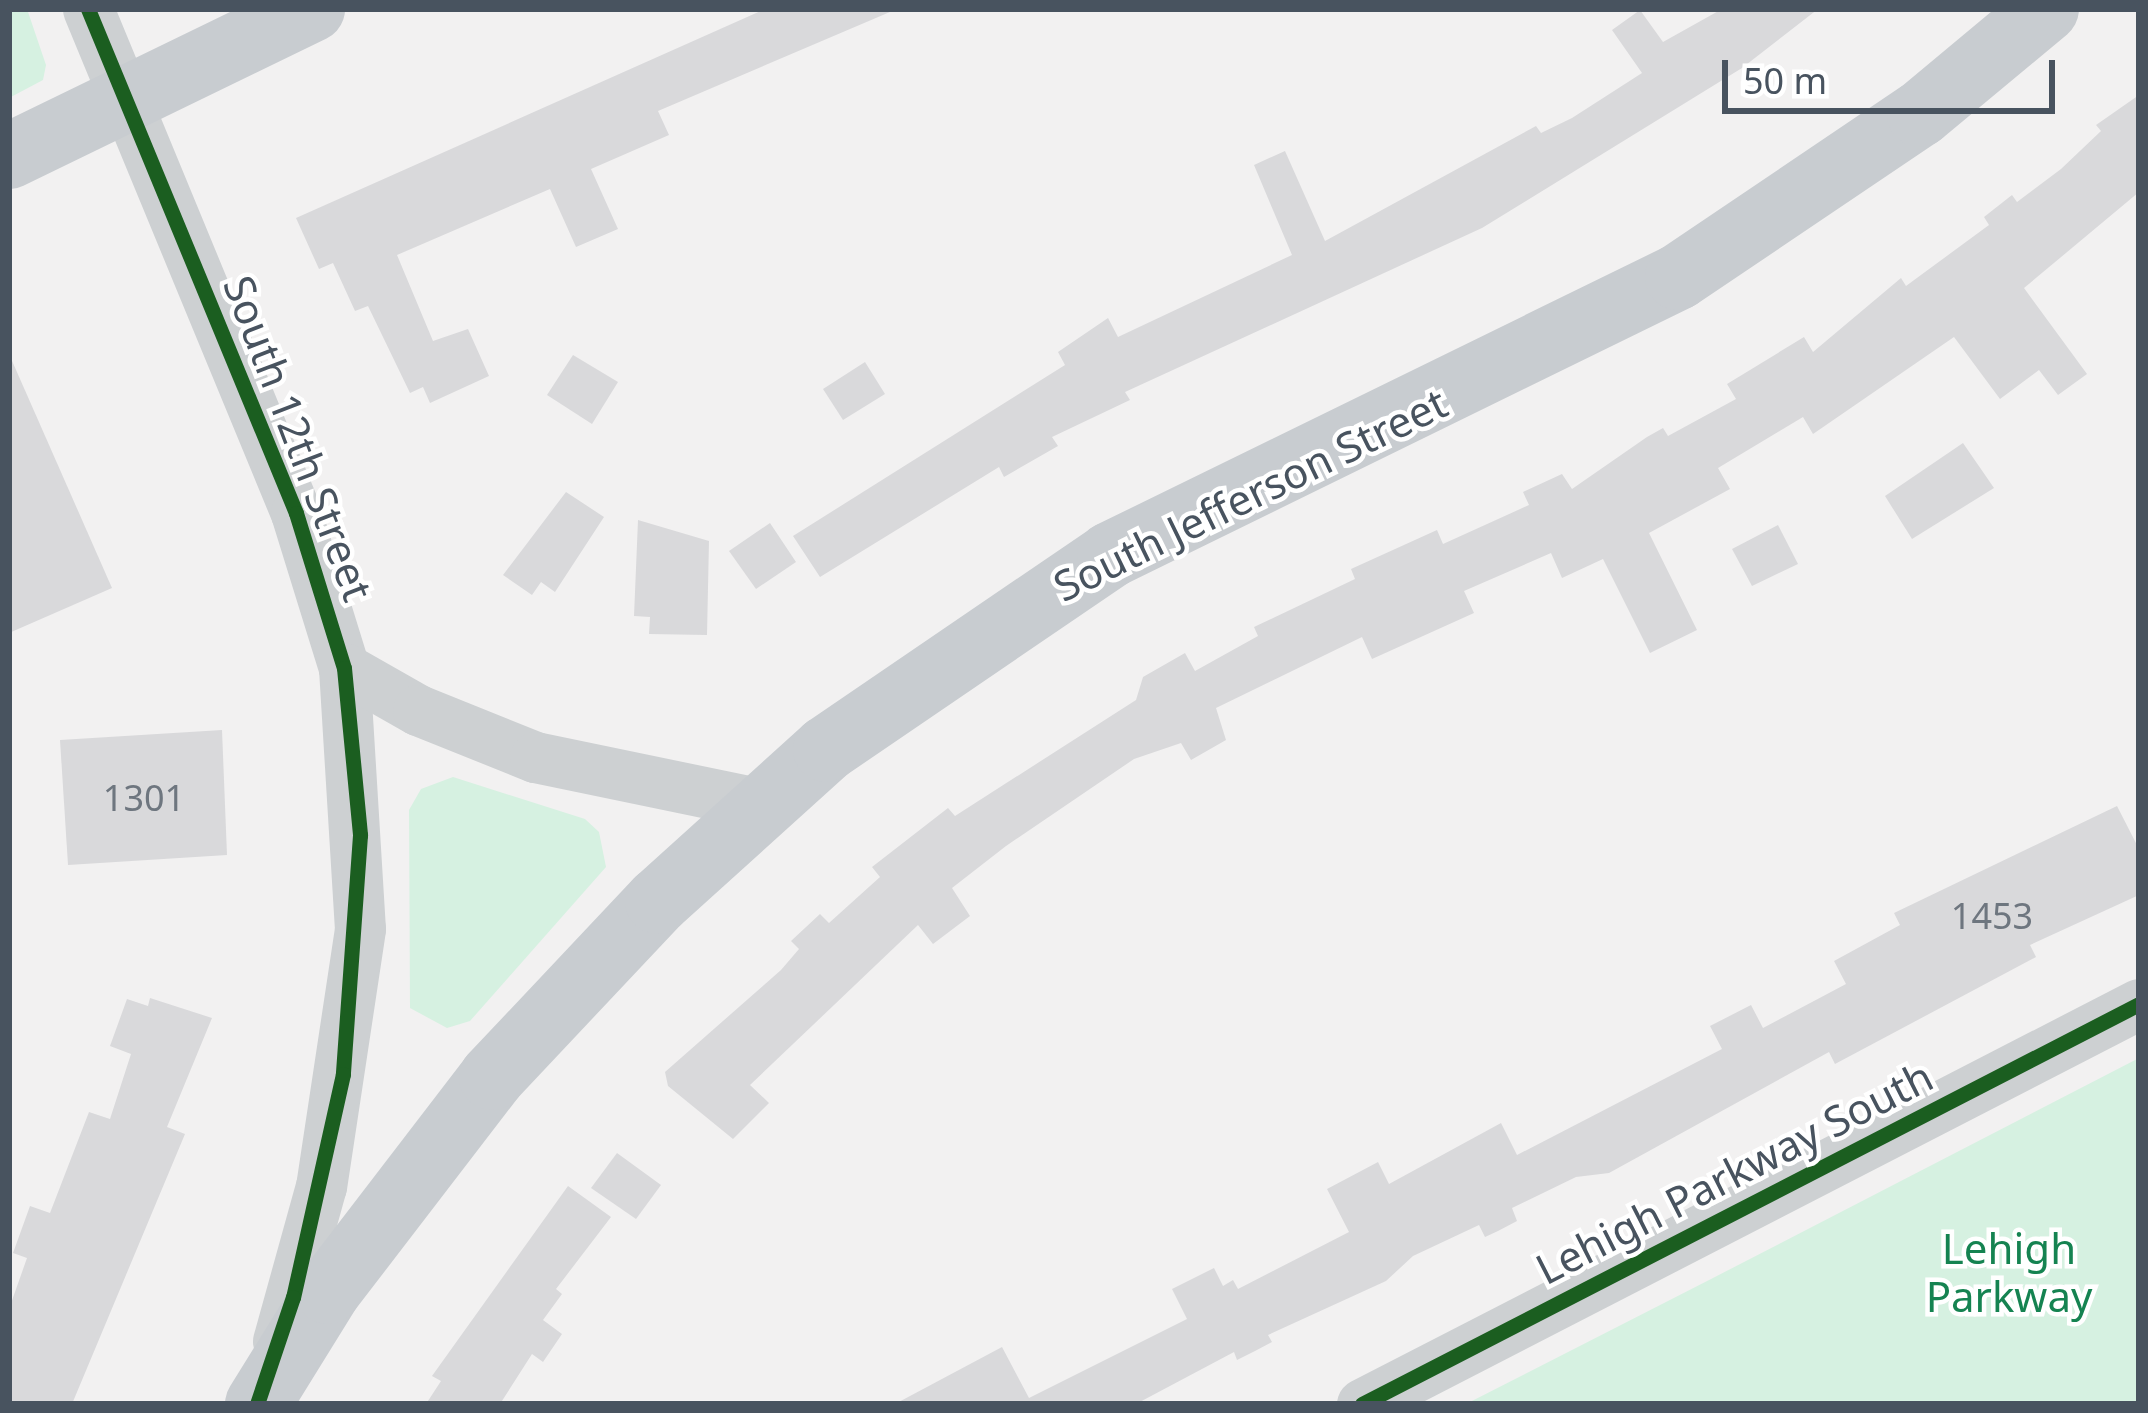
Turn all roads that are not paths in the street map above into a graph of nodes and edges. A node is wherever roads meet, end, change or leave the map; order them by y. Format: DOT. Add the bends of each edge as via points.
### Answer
graph roads {
  1 [pos="88,9"];
  2 [pos="312,9"];
  3 [pos="2046,9"];
  4 [pos="126,93"];
  5 [pos="9,156"];
  6 [pos="344,668"];
  7 [pos="758,803"];
  8 [pos="2139,1004"];
  9 [pos="257,1404"];
  10 [pos="1362,1404"];
  1 -- 4 [label="street, South 12th Street"];
  2 -- 4 [label="main road"];
  3 -- 7 [label="main road, South Jefferson Street" via="1887,138 1678,277 1110,556 916,681"];
  4 -- 5 [label="main road"];
  4 -- 6 [label="street, South 12th Street" via="296,513"];
  6 -- 7 [label="street" via="418,710 535,757"];
  6 -- 9 [label="street, South 12th Street" via="361,835 344,1074 293,1297"];
  7 -- 9 [label="main road, South Jefferson Street" via="492,1077 328,1291"];
  8 -- 10 [label="street, Lehigh Parkway South"];
}
